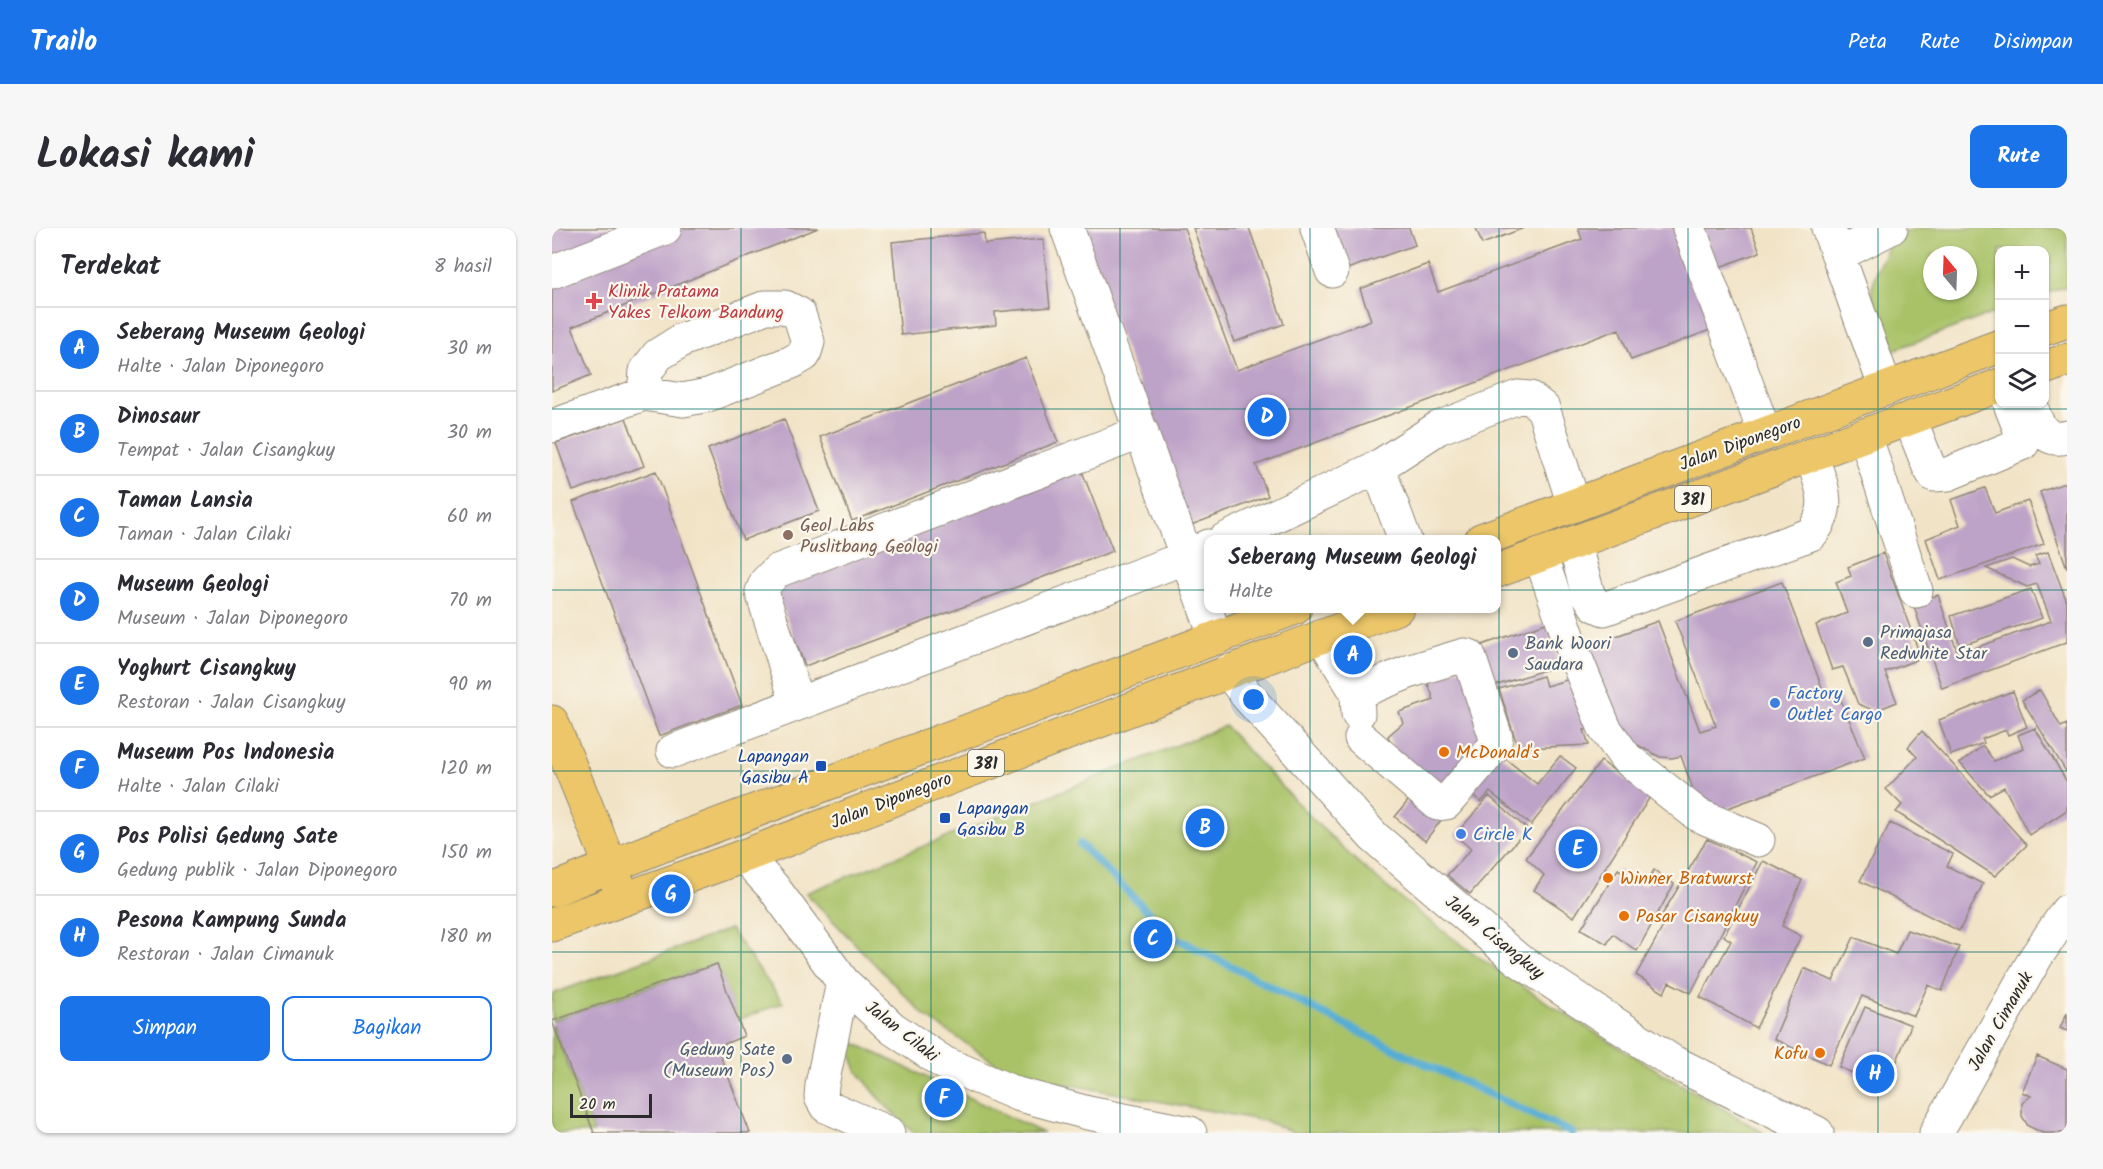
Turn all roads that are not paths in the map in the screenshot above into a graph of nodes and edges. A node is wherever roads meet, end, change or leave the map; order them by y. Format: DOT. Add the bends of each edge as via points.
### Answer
graph roads {
  1 [pos="665,228"];
  2 [pos="1067,228"];
  3 [pos="1317,228"];
  4 [pos="1689,228"];
  5 [pos="1891,228"];
  6 [pos="1833,242"];
  7 [pos="1332,271"];
  8 [pos="552,272"];
  9 [pos="2067,321"];
  10 [pos="2049,327"];
  11 [pos="1995,348"];
  12 [pos="2067,360"];
  13 [pos="2049,366"];
  14 [pos="1995,387"];
  15 [pos="1886,388"];
  16 [pos="644,394"];
  17 [pos="2012,408"];
  18 [pos="2033,408"];
  19 [pos="1910,419"];
  20 [pos="552,426"];
  21 [pos="1142,432"];
  22 [pos="1765,434"];
  23 [pos="1865,435"];
  24 [pos="2067,436"];
  25 [pos="1811,455"];
  26 [pos="1378,466"];
  27 [pos="1574,505"];
  28 [pos="1234,535"];
  29 [pos="1403,535"];
  30 [pos="1494,535"];
  31 [pos="1574,543"];
  32 [pos="1198,552"];
  33 [pos="1540,555"];
  34 [pos="1501,570"];
  35 [pos="1204,581"];
  36 [pos="1916,591"];
  37 [pos="1211,613"];
  38 [pos="1284,613"];
  39 [pos="1386,613"];
  40 [pos="1322,636"];
  41 [pos="1216,638"];
  42 [pos="1228,671"];
  43 [pos="1357,693"];
  44 [pos="796,703"];
  45 [pos="552,722"];
  46 [pos="1361,738"];
  47 [pos="673,751"];
  48 [pos="1399,801"];
  49 [pos="1758,840"];
  50 [pos="744,856"];
  51 [pos="610,865"];
  52 [pos="555,879"];
  53 [pos="624,900"];
  54 [pos="2067,911"];
  55 [pos="562,922"];
  56 [pos="843,982"];
  57 [pos="1086,1123"];
  58 [pos="888,1133"];
  59 [pos="1190,1133"];
  60 [pos="1816,1133"];
  61 [pos="1936,1133"];
  1 -- 8 [label="street"];
  2 -- 21 [label="street"];
  3 -- 7 [label="street"];
  4 -- 22 [label="street"];
  5 -- 6 [label="street"];
  6 -- 15 [label="street"];
  9 -- 10 [label="main road"];
  11 -- 15 [label="main road, Jalan Diponegoro / 381"];
  12 -- 13 [label="main road"];
  14 -- 19 [label="main road, Jalan Diponegoro / 381"];
  15 -- 22 [label="main road, Jalan Diponegoro / 381"];
  16 -- 20 [label="street"];
  17 -- 19 [label="street" via="2023,443 1948,474 1934,475"];
  18 -- 24 [label="street" via="2045,435 2054,439"];
  19 -- 23 [label="main road, Jalan Diponegoro / 381"];
  21 -- 32 [label="street"];
  21 -- 44 [label="street" via="777,571 762,592"];
  22 -- 27 [label="main road, Jalan Diponegoro / 381"];
  23 -- 25 [label="main road, Jalan Diponegoro / 381"];
  23 -- 36 [label="street"];
  25 -- 31 [label="main road, Jalan Diponegoro / 381"];
  25 -- 31 [label="street" via="1826,506 1820,524 1811,534 1604,609 1594,604 1588,594"];
  26 -- 27 [label="street" via="1438,428 1518,397 1530,398 1543,408"];
  26 -- 28 [label="street"];
  26 -- 29 [label="street"];
  27 -- 30 [label="main road, Jalan Diponegoro / 381"];
  31 -- 33 [label="main road, Jalan Diponegoro / 381"];
  32 -- 35 [label="street"];
  32 -- 44 [label="street"];
  33 -- 34 [label="main road, Jalan Diponegoro / 381"];
  33 -- 49 [label="street" via="1605,729 1626,758 1698,815"];
  37 -- 41 [label="street"];
  38 -- 41 [label="main road, Jalan Diponegoro / 381"];
  39 -- 40 [label="main road, Jalan Diponegoro / 381"];
  40 -- 42 [label="main road, Jalan Diponegoro / 381"];
  40 -- 43 [label="street"];
  41 -- 51 [label="main road, Jalan Diponegoro / 381"];
  42 -- 50 [label="main road, Jalan Diponegoro / 381"];
  42 -- 60 [label="street, Jalan Cisangkuy" via="1374,837 1516,959 1673,1062"];
  43 -- 46 [label="street"];
  43 -- 46 [label="street" via="1411,671 1469,656 1496,738 1494,747 1442,804"];
  44 -- 47 [label="street"];
  45 -- 51 [label="main road"];
  46 -- 48 [label="street" via="1370,770"];
  50 -- 53 [label="main road, Jalan Diponegoro / 381"];
  50 -- 56 [label="street, Jalan Cilaki" via="773,887"];
  51 -- 52 [label="main road, Jalan Diponegoro / 381"];
  51 -- 53 [label="main road"];
  52 -- 55 [label="main road"];
  53 -- 55 [label="main road, Jalan Diponegoro / 381"];
  54 -- 61 [label="street, Jalan Cimanuk" via="2036,957"];
  56 -- 57 [label="street, Jalan Cilaki" via="892,1028 944,1063"];
  56 -- 58 [label="street" via="821,1097 826,1106"];
  57 -- 59 [label="street, Jalan Cilaki"];
}
